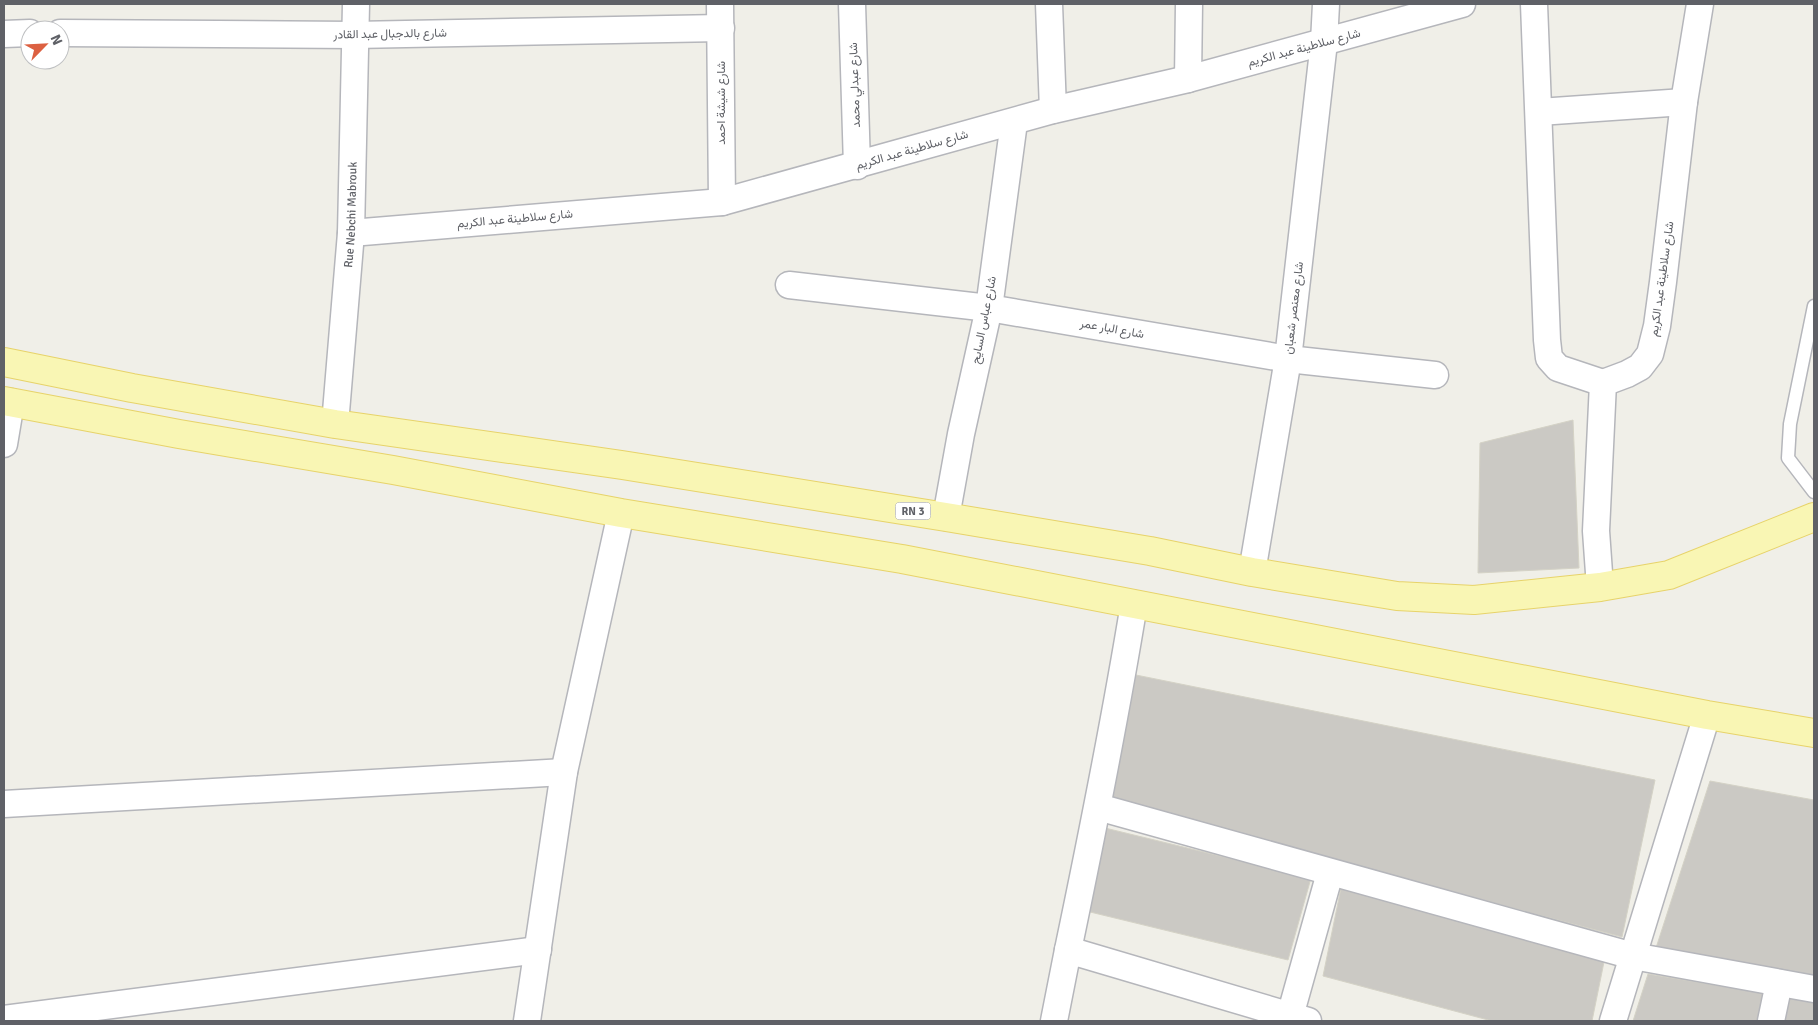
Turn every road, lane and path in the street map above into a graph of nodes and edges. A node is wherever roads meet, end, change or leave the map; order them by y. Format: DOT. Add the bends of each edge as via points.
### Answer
graph roads {
  1 [pos="356,4"];
  2 [pos="852,4"];
  3 [pos="1049,4"];
  4 [pos="1189,4"];
  5 [pos="1326,4"];
  6 [pos="1462,4"];
  7 [pos="1534,4"];
  8 [pos="1700,4"];
  9 [pos="720,16"];
  10 [pos="70,33"];
  11 [pos="4,34"];
  12 [pos="20,34"];
  13 [pos="354,35"];
  14 [pos="1324,42"];
  15 [pos="1188,79"];
  16 [pos="1684,102"];
  17 [pos="1053,110"];
  18 [pos="1539,112"];
  19 [pos="1014,122"];
  20 [pos="857,166"];
  21 [pos="722,202"];
  22 [pos="351,233"];
  23 [pos="789,285"];
  24 [pos="1814,306"];
  25 [pos="988,308"];
  26 [pos="1288,359"];
  27 [pos="4,362"];
  28 [pos="1435,375"];
  29 [pos="1602,383"];
  30 [pos="7,401"];
  31 [pos="335,424"];
  32 [pos="4,444"];
  33 [pos="1814,492"];
  34 [pos="621,513"];
  35 [pos="946,516"];
  36 [pos="1814,516"];
  37 [pos="1252,572"];
  38 [pos="1600,587"];
  39 [pos="1134,604"];
  40 [pos="1707,715"];
  41 [pos="1814,733"];
  42 [pos="564,772"];
  43 [pos="4,804"];
  44 [pos="1098,807"];
  45 [pos="1330,873"];
  46 [pos="538,950"];
  47 [pos="1068,950"];
  48 [pos="1633,956"];
  49 [pos="1779,983"];
  50 [pos="1814,989"];
  51 [pos="4,1019"];
  52 [pos="1299,1019"];
  53 [pos="527,1021"];
  54 [pos="1054,1021"];
  55 [pos="1613,1021"];
  56 [pos="1771,1021"];
  1 -- 13 [label="street, Rue Nebchi Mabrouk"];
  2 -- 20 [label="street, شارع عبدلي محمد"];
  3 -- 17 [label="street"];
  4 -- 15 [label="street"];
  5 -- 14 [label="street, شارع معنصر شعبان"];
  6 -- 14 [label="street, شارع سلاطينة عبد الكريم"];
  7 -- 18 [label="street"];
  8 -- 16 [label="street, شارع سلاطينة عبد الكريم"];
  9 -- 13 [label="street, شارع بالدجبال عبد القادر"];
  9 -- 21 [label="street, شارع شيشة احمد"];
  10 -- 13 [label="street, شارع بالدجبال عبد القادر"];
  11 -- 12 [label="street"];
  13 -- 22 [label="street, Rue Nebchi Mabrouk"];
  14 -- 15 [label="street, شارع سلاطينة عبد الكريم"];
  14 -- 26 [label="street, شارع معنصر شعبان"];
  15 -- 17 [label="street, شارع سلاطينة عبد الكريم"];
  16 -- 18 [label="street"];
  16 -- 29 [label="street, شارع سلاطينة عبد الكريم" via="1663,282 1650,354 1627,374"];
  17 -- 19 [label="street, شارع سلاطينة عبد الكريم"];
  18 -- 29 [label="street" via="1549,358 1558,368"];
  19 -- 20 [label="street, شارع سلاطينة عبد الكريم"];
  19 -- 25 [label="street, شارع عباس السايح"];
  20 -- 21 [label="street, شارع سلاطينة عبد الكريم"];
  21 -- 22 [label="street, شارع سلاطينة عبد الكريم"];
  22 -- 31 [label="street, Rue Nebchi Mabrouk"];
  23 -- 25 [label="street, شارع البار عمر"];
  24 -- 33 [label="lane" via="1790,424 1788,458"];
  25 -- 26 [label="street, شارع البار عمر"];
  25 -- 35 [label="street, شارع عباس السايح"];
  26 -- 28 [label="street, شارع البار عمر"];
  26 -- 37 [label="street, شارع معنصر شعبان"];
  27 -- 31 [label="main road, RN 3"];
  29 -- 38 [label="street" via="1596,531"];
  30 -- 32 [label="street"];
  30 -- 34 [label="main road"];
  31 -- 35 [label="main road, RN 3"];
  34 -- 39 [label="main road" via="902,559"];
  34 -- 42 [label="street"];
  35 -- 37 [label="main road, RN 3"];
  36 -- 38 [label="main road, RN 3" via="1670,575"];
  37 -- 38 [label="main road, RN 3" via="1397,596 1474,600"];
  39 -- 40 [label="main road"];
  39 -- 44 [label="street"];
  40 -- 41 [label="main road"];
  40 -- 48 [label="street"];
  42 -- 43 [label="street"];
  42 -- 46 [label="street"];
  44 -- 45 [label="street"];
  44 -- 47 [label="street"];
  45 -- 48 [label="street"];
  45 -- 52 [label="street"];
  46 -- 51 [label="street"];
  46 -- 53 [label="street"];
  47 -- 52 [label="street"];
  47 -- 54 [label="street"];
  48 -- 49 [label="street"];
  48 -- 55 [label="street"];
  49 -- 50 [label="street"];
  49 -- 56 [label="street"];
}
